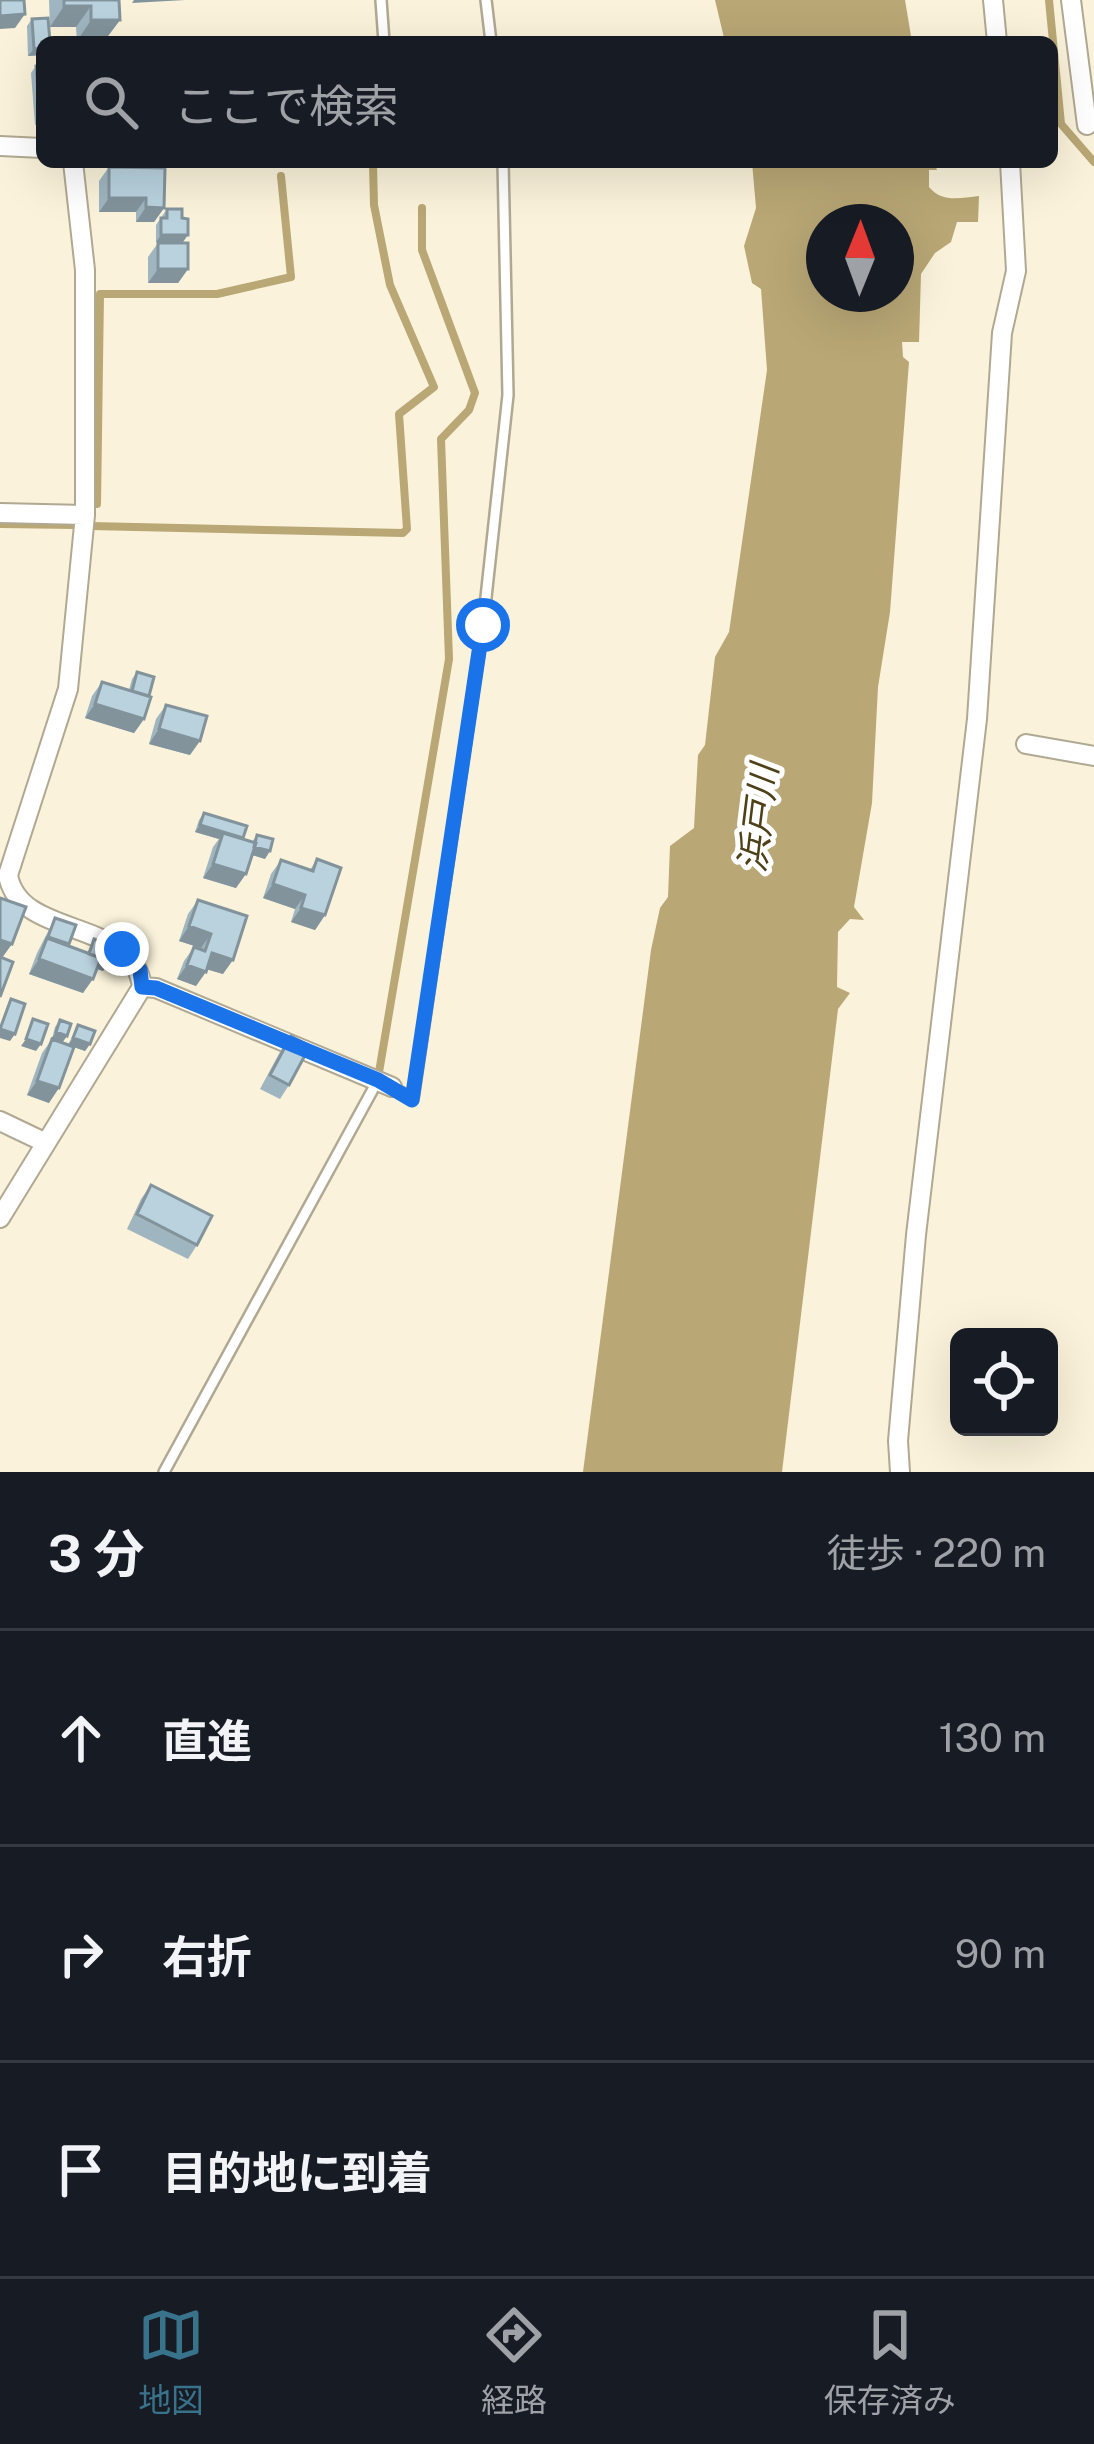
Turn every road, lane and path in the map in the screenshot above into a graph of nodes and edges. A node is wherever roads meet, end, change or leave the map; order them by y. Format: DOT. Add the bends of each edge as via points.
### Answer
graph roads {
  1 [pos="381,0"];
  2 [pos="486,0"];
  3 [pos="993,0"];
  4 [pos="1071,0"];
  5 [pos="384,36"];
  6 [pos="490,36"];
  7 [pos="996,36"];
  8 [pos="1087,125"];
  9 [pos="0,146"];
  10 [pos="36,148"];
  11 [pos="74,168"];
  12 [pos="503,168"];
  13 [pos="1010,168"];
  14 [pos="0,513"];
  15 [pos="85,515"];
  16 [pos="1026,744"];
  17 [pos="1094,756"];
  18 [pos="142,987"];
  19 [pos="385,1084"];
  20 [pos="0,1120"];
  21 [pos="46,1143"];
  22 [pos="0,1218"];
  23 [pos="164,1472"];
  24 [pos="901,1472"];
  1 -- 5 [label="lane"];
  2 -- 6 [label="lane"];
  3 -- 7 [label="street"];
  4 -- 8 [label="street"];
  9 -- 10 [label="street"];
  11 -- 15 [label="street" via="86,271"];
  12 -- 19 [label="lane" via="508,395 483,625 412,1100"];
  13 -- 24 [label="street" via="1016,272 1001,333 976,718 916,1235"];
  14 -- 15 [label="street"];
  15 -- 18 [label="street" via="68,689 8,875 11,893 26,906 122,949 140,970"];
  16 -- 17 [label="street"];
  18 -- 19 [label="street"];
  18 -- 21 [label="street"];
  19 -- 23 [label="lane"];
  20 -- 21 [label="street"];
  21 -- 22 [label="street"];
}
